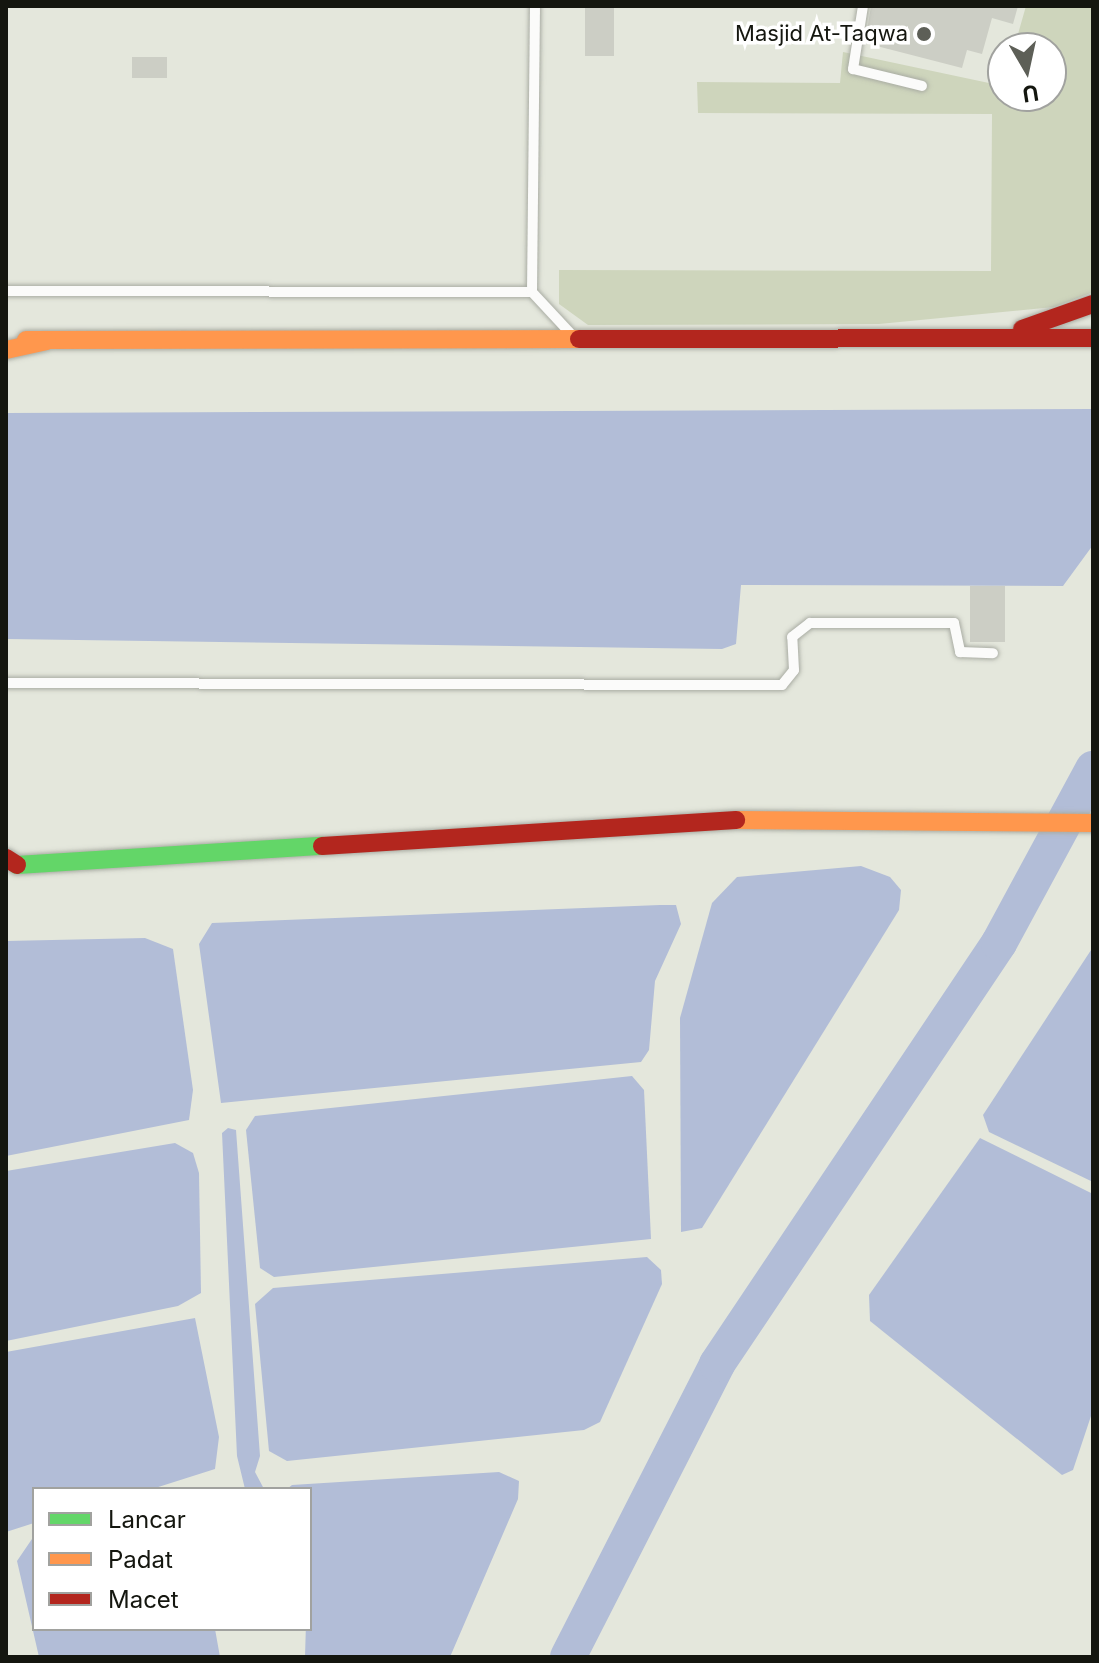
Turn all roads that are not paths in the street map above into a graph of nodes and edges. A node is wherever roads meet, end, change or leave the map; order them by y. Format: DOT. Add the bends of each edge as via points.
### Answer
graph roads {
  1 [pos="535,6"];
  2 [pos="863,6"];
  3 [pos="922,86"];
  4 [pos="6,291"];
  5 [pos="532,292"];
  6 [pos="1093,304"];
  7 [pos="996,337"];
  8 [pos="1093,338"];
  9 [pos="6,340"];
  10 [pos="47,341"];
  11 [pos="581,343"];
  12 [pos="6,350"];
  13 [pos="993,653"];
  14 [pos="6,683"];
  15 [pos="1093,823"];
  16 [pos="10,863"];
  1 -- 5 [label="lane"];
  2 -- 3 [label="lane" via="853,69"];
  4 -- 5 [label="lane"];
  5 -- 11 [label="lane"];
  6 -- 7 [label="main road"];
  7 -- 8 [label="main road"];
  7 -- 11 [label="main road"];
  9 -- 10 [label="main road"];
  10 -- 11 [label="main road"];
  10 -- 12 [label="main road"];
  13 -- 14 [label="lane" via="955,648 954,623 810,623 792,637 794,670 782,685"];
  15 -- 16 [label="main road" via="632,825"];
}
